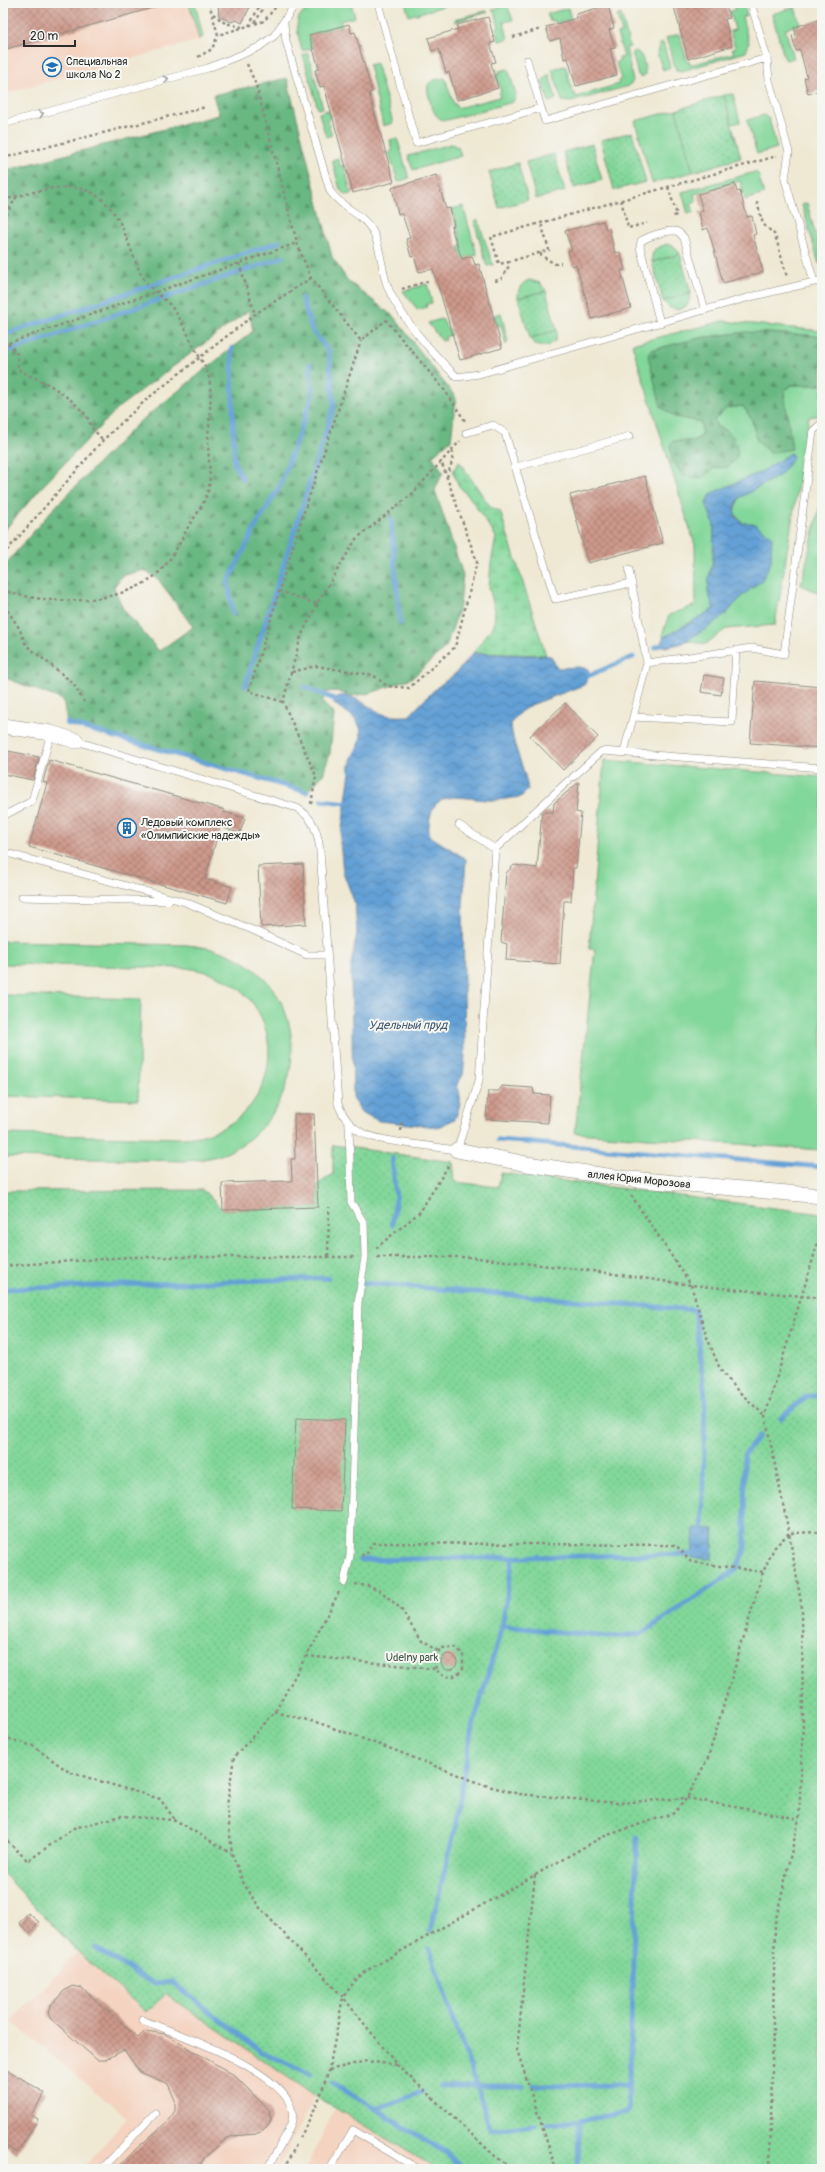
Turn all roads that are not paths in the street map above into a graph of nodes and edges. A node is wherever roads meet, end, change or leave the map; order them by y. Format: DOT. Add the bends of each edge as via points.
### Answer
graph roads {
  1 [pos="296,3"];
  2 [pos="378,3"];
  3 [pos="751,3"];
  4 [pos="284,24"];
  5 [pos="767,58"];
  6 [pos="527,60"];
  7 [pos="541,108"];
  8 [pos="3,124"];
  9 [pos="822,281"];
  10 [pos="814,282"];
  11 [pos="705,310"];
  12 [pos="660,323"];
  13 [pos="822,423"];
  14 [pos="466,432"];
  15 [pos="630,436"];
  16 [pos="516,467"];
  17 [pos="630,570"];
  18 [pos="632,583"];
  19 [pos="736,650"];
  20 [pos="647,663"];
  21 [pos="633,717"];
  22 [pos="3,726"];
  23 [pos="51,733"];
  24 [pos="76,741"];
  25 [pos="624,752"];
  26 [pos="822,768"];
  27 [pos="3,816"];
  28 [pos="459,825"];
  29 [pos="496,849"];
  30 [pos="3,852"];
  31 [pos="22,896"];
  32 [pos="181,901"];
  33 [pos="326,955"];
  34 [pos="349,1123"];
  35 [pos="457,1150"];
  36 [pos="822,1196"];
  37 [pos="344,1582"];
  38 [pos="142,2020"];
  39 [pos="155,2113"];
  40 [pos="102,2169"];
  41 [pos="267,2169"];
  42 [pos="330,2169"];
  43 [pos="418,2169"];
  1 -- 4 [label="lane"];
  2 -- 7 [label="lane" via="416,143"];
  3 -- 5 [label="lane"];
  8 -- 4 [label="lane, one-way" via="208,68 259,47 274,36"];
  4 -- 12 [label="lane" via="286,41 330,191 338,202 363,218 373,231 393,300 438,359 457,377 479,374"];
  5 -- 7 [label="lane" via="545,120"];
  5 -- 10 [label="lane" via="770,80 789,152 785,179"];
  6 -- 7 [label="lane"];
  9 -- 10 [label="lane"];
  10 -- 11 [label="lane"];
  11 -- 12 [label="lane"];
  11 -- 12 [label="lane" via="681,233 674,231 646,238 641,241 640,247"];
  13 -- 19 [label="lane" via="813,431 784,654 752,648"];
  14 -- 16 [label="lane" via="489,425 497,426 505,433"];
  15 -- 16 [label="lane"];
  16 -- 18 [label="lane" via="555,599"];
  17 -- 18 [label="lane"];
  18 -- 20 [label="lane"];
  19 -- 20 [label="lane"];
  19 -- 21 [label="lane" via="732,722"];
  20 -- 21 [label="lane"];
  21 -- 25 [label="lane"];
  22 -- 23 [label="street"];
  23 -- 24 [label="street"];
  23 -- 27 [label="lane" via="32,801"];
  24 -- 33 [label="lane" via="297,808 309,817 315,829 320,851"];
  25 -- 26 [label="lane"];
  25 -- 29 [label="lane" via="602,750"];
  28 -- 29 [label="lane"];
  29 -- 35 [label="lane" via="479,1081"];
  30 -- 32 [label="lane"];
  31 -- 32 [label="lane"];
  32 -- 33 [label="lane" via="307,955"];
  33 -- 34 [label="lane" via="338,1104"];
  34 -- 35 [label="lane" via="373,1138"];
  34 -- 37 [label="lane" via="352,1202 364,1223 365,1258 358,1302 350,1556"];
  35 -- 36 [label="street, аллея Юрия Морозова" via="526,1164 620,1178"];
  38 -- 41 [label="lane" via="226,2053 272,2082 288,2098 292,2120"];
  39 -- 40 [label="lane"];
  42 -- 43 [label="lane" via="353,2130"];
}
